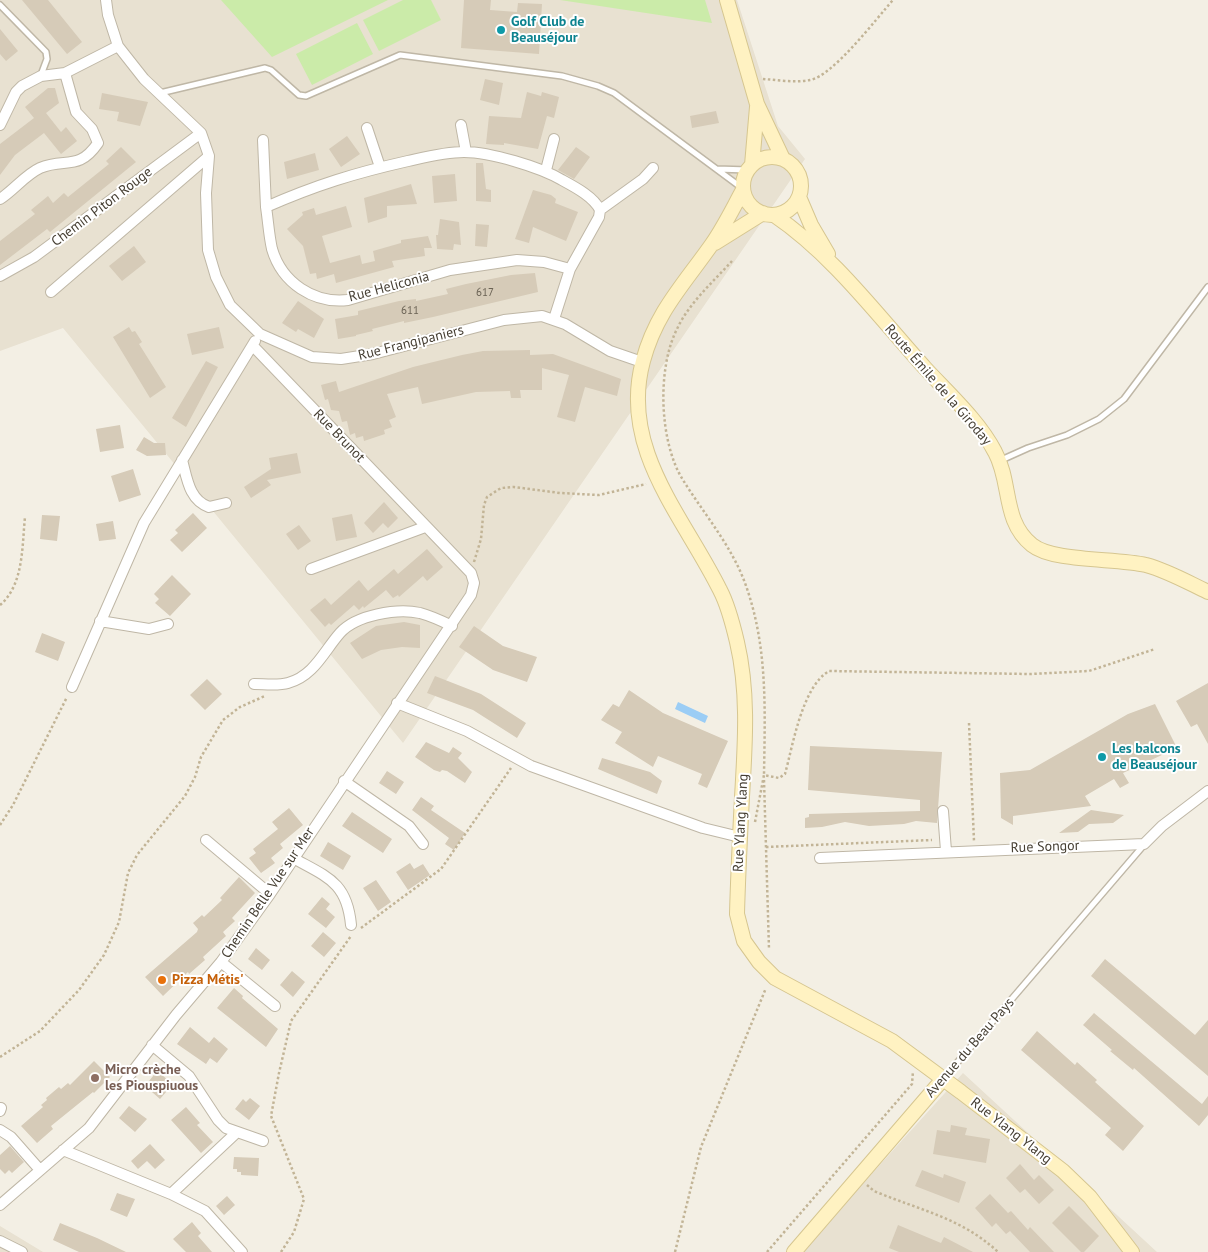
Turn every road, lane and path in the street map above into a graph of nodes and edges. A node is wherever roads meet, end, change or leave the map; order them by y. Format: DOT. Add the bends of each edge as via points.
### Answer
graph roads {
  1 [pos="106,0"];
  2 [pos="727,0"];
  3 [pos="893,0"];
  4 [pos="0,5"];
  5 [pos="118,46"];
  6 [pos="65,73"];
  7 [pos="41,76"];
  8 [pos="750,78"];
  9 [pos="160,93"];
  10 [pos="757,104"];
  11 [pos="0,125"];
  12 [pos="461,125"];
  13 [pos="367,128"];
  14 [pos="201,133"];
  15 [pos="554,139"];
  16 [pos="263,140"];
  17 [pos="466,152"];
  18 [pos="209,156"];
  19 [pos="783,159"];
  20 [pos="380,167"];
  21 [pos="750,167"];
  22 [pos="654,168"];
  23 [pos="717,169"];
  24 [pos="546,170"];
  25 [pos="743,189"];
  26 [pos="799,197"];
  27 [pos="0,199"];
  28 [pos="266,207"];
  29 [pos="600,210"];
  30 [pos="769,214"];
  31 [pos="712,244"];
  32 [pos="570,269"];
  33 [pos="0,276"];
  34 [pos="849,283"];
  35 [pos="1208,287"];
  36 [pos="51,292"];
  37 [pos="554,319"];
  38 [pos="260,334"];
  39 [pos="252,346"];
  40 [pos="642,362"];
  41 [pos="182,460"];
  42 [pos="999,461"];
  43 [pos="657,480"];
  44 [pos="226,503"];
  45 [pos="25,517"];
  46 [pos="425,527"];
  47 [pos="311,569"];
  48 [pos="471,573"];
  49 [pos="1208,592"];
  50 [pos="0,605"];
  51 [pos="100,621"];
  52 [pos="168,624"];
  53 [pos="452,626"];
  54 [pos="1155,648"];
  55 [pos="254,684"];
  56 [pos="72,687"];
  57 [pos="271,695"];
  58 [pos="397,703"];
  59 [pos="969,723"];
  60 [pos="517,759"];
  61 [pos="344,782"];
  62 [pos="1208,791"];
  63 [pos="944,811"];
  64 [pos="0,825"];
  65 [pos="754,828"];
  66 [pos="740,837"];
  67 [pos="206,840"];
  68 [pos="423,844"];
  69 [pos="1144,844"];
  70 [pos="975,850"];
  71 [pos="946,851"];
  72 [pos="293,858"];
  73 [pos="820,858"];
  74 [pos="270,894"];
  75 [pos="355,929"];
  76 [pos="221,962"];
  77 [pos="767,986"];
  78 [pos="275,1006"];
  79 [pos="152,1045"];
  80 [pos="913,1056"];
  81 [pos="0,1057"];
  82 [pos="943,1079"];
  83 [pos="0,1130"];
  84 [pos="236,1133"];
  85 [pos="264,1141"];
  86 [pos="63,1150"];
  87 [pos="40,1170"];
  88 [pos="858,1177"];
  89 [pos="171,1194"];
  90 [pos="0,1205"];
  91 [pos="0,1242"];
  92 [pos="22,1252"];
  93 [pos="242,1252"];
  94 [pos="281,1252"];
  95 [pos="675,1252"];
  96 [pos="766,1252"];
  97 [pos="794,1252"];
  98 [pos="998,1252"];
  99 [pos="1132,1252"];
  1 -- 5 [label="street, Rue Frangipaniers"];
  2 -- 8 [label="street"];
  3 -- 8 [label="path" via="825,73 811,80"];
  4 -- 7 [label="lane" via="46,52"];
  5 -- 6 [label="street"];
  5 -- 9 [label="street, Rue Frangipaniers" via="144,79"];
  6 -- 7 [label="street"];
  6 -- 27 [label="street" via="76,112 92,129 98,143 75,163 31,173"];
  7 -- 11 [label="street" via="16,92"];
  8 -- 10 [label="street"];
  9 -- 14 [label="street, Rue Frangipaniers"];
  9 -- 23 [label="lane" via="265,68 299,95 306,96 400,55 562,76 614,93"];
  10 -- 19 [label="street"];
  10 -- 21 [label="street"];
  12 -- 17 [label="street"];
  13 -- 20 [label="street"];
  14 -- 18 [label="street, Rue Frangipaniers"];
  14 -- 33 [label="street, Chemin Piton Rouge" via="34,257"];
  15 -- 24 [label="street"];
  16 -- 28 [label="street, Rue Heliconia"];
  17 -- 20 [label="street"];
  17 -- 24 [label="street"];
  18 -- 36 [label="street, Chemin Piton Rouge"];
  18 -- 38 [label="street, Rue Frangipaniers" via="206,193 208,250 216,277 230,304"];
  19 -- 21 [label="street" via="766,157"];
  19 -- 26 [label="street" via="797,170"];
  20 -- 28 [label="street" via="308,188"];
  21 -- 23 [label="lane"];
  21 -- 25 [label="street"];
  22 -- 29 [label="street" via="643,180"];
  23 -- 25 [label="lane"];
  24 -- 29 [label="street" via="592,200"];
  25 -- 30 [label="street" via="750,205"];
  25 -- 31 [label="street"];
  26 -- 30 [label="street" via="789,209"];
  26 -- 34 [label="street" via="822,246"];
  28 -- 32 [label="street, Rue Heliconia" via="272,248 279,264 300,288 319,299 348,300 450,270 517,260 544,262"];
  29 -- 32 [label="street"];
  30 -- 31 [label="street"];
  30 -- 34 [label="street" via="795,229"];
  31 -- 40 [label="street, Rue Ylang Ylang" via="656,322"];
  32 -- 37 [label="street"];
  34 -- 42 [label="street, Route Émile de la Giroday" via="973,421"];
  35 -- 42 [label="lane" via="1118,404 1091,423"];
  37 -- 38 [label="street, Rue Frangipaniers" via="531,316 504,320 373,354 341,359 312,357"];
  37 -- 40 [label="street, Rue Frangipaniers" via="610,351"];
  38 -- 39 [label="street"];
  39 -- 41 [label="street"];
  39 -- 46 [label="street, Rue Brunot"];
  40 -- 43 [label="street, Rue Ylang Ylang" via="637,407 643,441"];
  41 -- 44 [label="street" via="191,491 198,501 209,507"];
  41 -- 51 [label="street" via="144,522"];
  42 -- 49 [label="street, Route Émile de la Giroday" via="1012,519 1032,545 1059,555 1147,565"];
  43 -- 48 [label="path" via="599,495 502,488 487,497 484,504 481,539"];
  43 -- 66 [label="street, Rue Ylang Ylang" via="721,591 737,642 746,730"];
  45 -- 50 [label="path" via="18,573 14,586"];
  46 -- 47 [label="street"];
  46 -- 48 [label="street, Rue Brunot"];
  48 -- 53 [label="street, Chemin Belle Vue sur Mer" via="474,583 471,595"];
  51 -- 52 [label="street" via="149,629"];
  51 -- 56 [label="street"];
  53 -- 55 [label="street" via="418,613 392,612 365,619 341,632 322,659 299,678 288,683"];
  53 -- 58 [label="street, Chemin Belle Vue sur Mer"];
  54 -- 65 [label="path" via="1089,672 829,672 818,681 804,709 785,774 779,778 764,775"];
  56 -- 64 [label="path"];
  57 -- 81 [label="path" via="240,707 223,720 201,757 185,796 137,855 128,873 119,922 104,955 79,990 40,1031"];
  58 -- 60 [label="street" via="467,732"];
  58 -- 61 [label="street, Chemin Belle Vue sur Mer"];
  59 -- 70 [label="path"];
  60 -- 66 [label="street" via="672,817"];
  60 -- 75 [label="path" via="441,869"];
  61 -- 68 [label="street" via="409,826"];
  61 -- 72 [label="street, Chemin Belle Vue sur Mer"];
  62 -- 69 [label="street"];
  63 -- 71 [label="street"];
  66 -- 80 [label="street, Rue Ylang Ylang" via="737,914 744,941 759,962 775,978 871,1028"];
  67 -- 74 [label="street"];
  69 -- 70 [label="street, Rue Songor"];
  69 -- 82 [label="lane, Avenue du Beau Pays"];
  70 -- 71 [label="street, Rue Songor"];
  71 -- 73 [label="street, Rue Songor"];
  72 -- 74 [label="street, Chemin Belle Vue sur Mer"];
  72 -- 75 [label="street" via="341,890"];
  74 -- 76 [label="street, Chemin Belle Vue sur Mer"];
  75 -- 94 [label="path" via="291,1021 271,1116 304,1199 294,1232"];
  76 -- 78 [label="street"];
  76 -- 79 [label="street, Chemin Belle Vue sur Mer"];
  77 -- 95 [label="path" via="701,1147"];
  79 -- 84 [label="street" via="189,1076 218,1120"];
  79 -- 86 [label="street, Chemin Belle Vue sur Mer" via="89,1128"];
  80 -- 82 [label="street, Rue Ylang Ylang"];
  80 -- 96 [label="path" via="912,1084"];
  82 -- 88 [label="street, Avenue du Beau Pays"];
  82 -- 99 [label="street, Rue Ylang Ylang" via="1063,1171 1090,1197"];
  83 -- 87 [label="street" via="11,1137"];
  84 -- 85 [label="street"];
  84 -- 89 [label="street"];
  86 -- 87 [label="street, Chemin Belle Vue sur Mer"];
  86 -- 89 [label="street"];
  87 -- 90 [label="street, Chemin Belle Vue sur Mer"];
  88 -- 97 [label="street, Avenue du Beau Pays"];
  88 -- 98 [label="path" via="874,1191 962,1225 981,1236"];
  89 -- 93 [label="street" via="205,1211"];
  91 -- 92 [label="street"];
}
